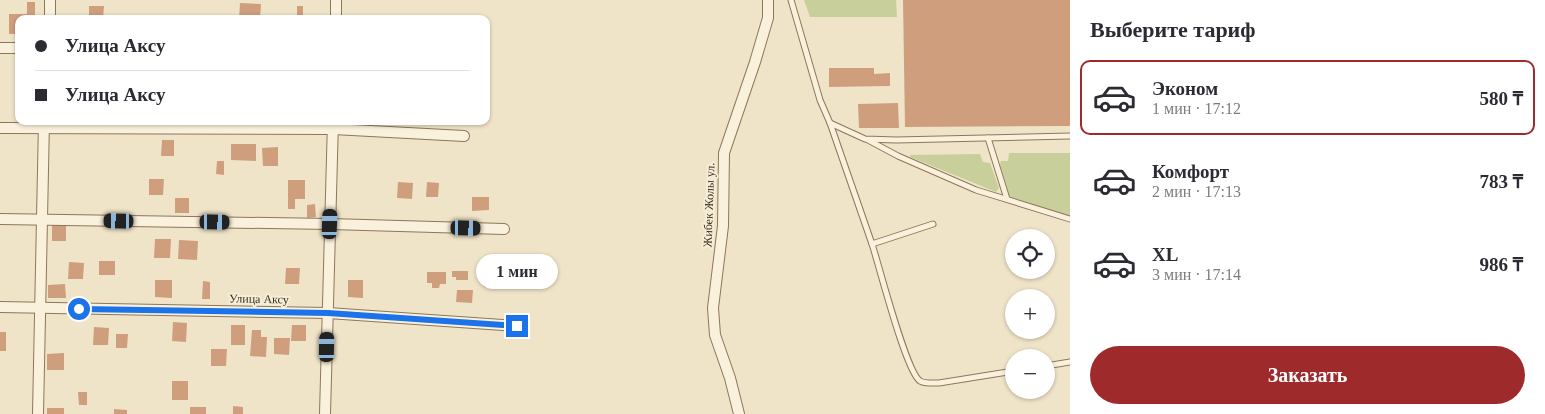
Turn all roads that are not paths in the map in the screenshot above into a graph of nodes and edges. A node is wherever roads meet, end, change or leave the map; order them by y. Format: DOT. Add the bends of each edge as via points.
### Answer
graph roads {
  1 [pos="50,0"];
  2 [pos="336,0"];
  3 [pos="768,0"];
  4 [pos="792,0"];
  5 [pos="50,15"];
  6 [pos="336,15"];
  7 [pos="0,48"];
  8 [pos="15,48"];
  9 [pos="830,123"];
  10 [pos="44,125"];
  11 [pos="333,125"];
  12 [pos="0,128"];
  13 [pos="464,136"];
  14 [pos="1070,136"];
  15 [pos="988,138"];
  16 [pos="865,139"];
  17 [pos="1007,199"];
  18 [pos="1070,219"];
  19 [pos="0,220"];
  20 [pos="42,220"];
  21 [pos="330,224"];
  22 [pos="933,224"];
  23 [pos="504,229"];
  24 [pos="872,244"];
  25 [pos="0,308"];
  26 [pos="41,308"];
  27 [pos="328,313"];
  28 [pos="517,326"];
  29 [pos="1070,362"];
  30 [pos="1055,364"];
  31 [pos="1005,372"];
  32 [pos="38,414"];
  33 [pos="325,414"];
  34 [pos="740,414"];
  1 -- 5 [label="street"];
  2 -- 6 [label="street"];
  3 -- 34 [label="street, Жибек Жолы ул." via="768,18 724,153 723,226 713,308 715,335"];
  4 -- 9 [label="lane" via="820,100"];
  7 -- 8 [label="street"];
  9 -- 16 [label="lane"];
  9 -- 24 [label="lane"];
  10 -- 11 [label="street"];
  10 -- 12 [label="street"];
  10 -- 20 [label="street"];
  11 -- 13 [label="street"];
  11 -- 21 [label="street"];
  14 -- 15 [label="lane"];
  15 -- 16 [label="lane"];
  15 -- 17 [label="lane"];
  16 -- 17 [label="lane" via="976,190"];
  17 -- 18 [label="lane"];
  19 -- 20 [label="street"];
  20 -- 21 [label="street"];
  20 -- 26 [label="street"];
  21 -- 23 [label="street"];
  21 -- 27 [label="street"];
  22 -- 24 [label="lane"];
  24 -- 31 [label="lane" via="901,341 919,380 939,383"];
  25 -- 26 [label="street, Улица Аксу"];
  26 -- 27 [label="street, Улица Аксу"];
  26 -- 32 [label="street"];
  27 -- 28 [label="street, Улица Аксу"];
  27 -- 33 [label="street"];
  29 -- 30 [label="lane"];
}
